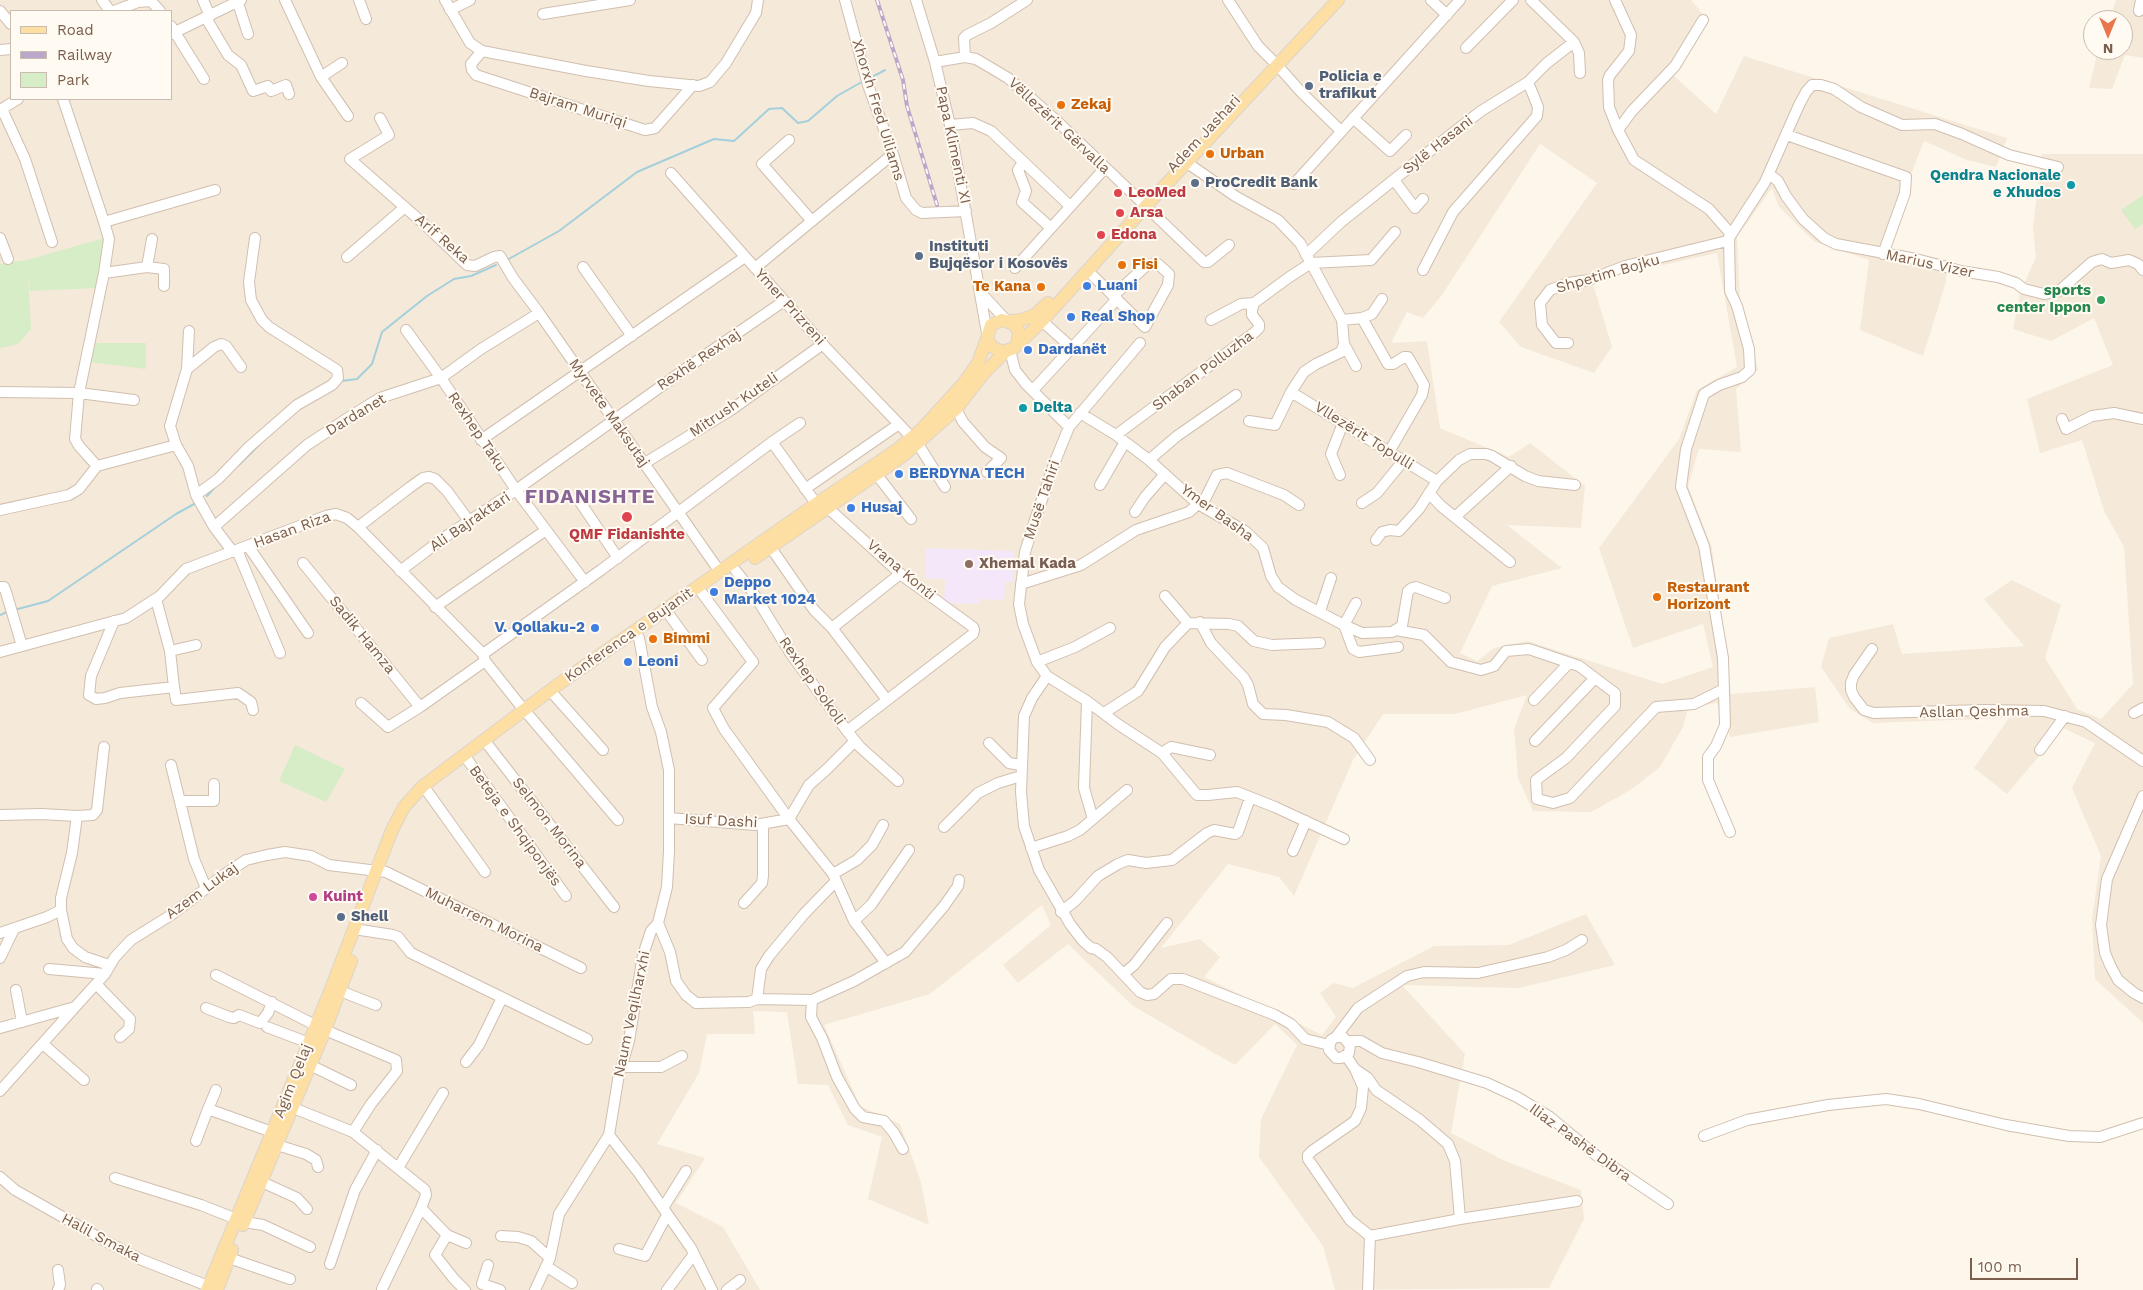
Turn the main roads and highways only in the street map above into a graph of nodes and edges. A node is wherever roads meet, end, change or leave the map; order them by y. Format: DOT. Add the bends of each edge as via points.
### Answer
graph roads {
  1 [pos="1328,0"];
  2 [pos="1338,0"];
  3 [pos="1274,62"];
  4 [pos="1143,205"];
  5 [pos="1008,321"];
  6 [pos="987,336"];
  7 [pos="1011,349"];
  8 [pos="915,441"];
  9 [pos="820,506"];
  10 [pos="768,544"];
  11 [pos="636,635"];
  12 [pos="526,712"];
  13 [pos="466,757"];
  14 [pos="382,871"];
  15 [pos="359,929"];
  16 [pos="330,1003"];
  17 [pos="321,1027"];
  18 [pos="288,1105"];
  19 [pos="240,1220"];
  20 [pos="211,1289"];
  1 -- 3 [label="main road, Adem Jashari"];
  2 -- 3 [label="main road, Adem Jashari"];
  3 -- 4 [label="main road, Adem Jashari"];
  3 -- 4 [label="main road, Adem Jashari" via="1186,162"];
  4 -- 5 [label="main road, Adem Jashari" via="1040,310 1029,318"];
  4 -- 7 [label="main road, Adem Jashari" via="1088,271"];
  5 -- 6 [label="main road" via="994,322"];
  5 -- 7 [label="main road" via="1019,332"];
  6 -- 7 [label="main road" via="994,349"];
  6 -- 8 [label="main road, Konferenca e Bujanit" via="978,363"];
  7 -- 8 [label="main road, Konferenca e Bujanit" via="984,373 956,409"];
  8 -- 9 [label="main road, Konferenca e Bujanit"];
  8 -- 9 [label="main road, Konferenca e Bujanit" via="877,475"];
  9 -- 10 [label="main road, Konferenca e Bujanit"];
  10 -- 11 [label="main road, Konferenca e Bujanit" via="720,572"];
  10 -- 11 [label="main road, Konferenca e Bujanit" via="736,571"];
  11 -- 12 [label="main road, Konferenca e Bujanit"];
  11 -- 12 [label="main road, Konferenca e Bujanit"];
  12 -- 13 [label="main road, Konferenca e Bujanit"];
  13 -- 14 [label="main road, Konferenca e Bujanit" via="428,791 404,824"];
  13 -- 14 [label="main road, Konferenca e Bujanit" via="423,786 404,807 392,830"];
  14 -- 15 [label="main road, Agim Qelaj"];
  15 -- 16 [label="main road, Agim Qelaj"];
  15 -- 16 [label="main road, Agim Qelaj" via="340,991"];
  16 -- 17 [label="main road, Agim Qelaj"];
  17 -- 18 [label="main road, Agim Qelaj" via="310,1065"];
  17 -- 18 [label="main road, Agim Qelaj" via="309,1043"];
  18 -- 19 [label="main road, Agim Qelaj" via="272,1132"];
  18 -- 19 [label="main road, Agim Qelaj" via="262,1182"];
  19 -- 20 [label="main road, Agim Qelaj"];
  19 -- 20 [label="main road, Agim Qelaj" via="229,1258"];
}
